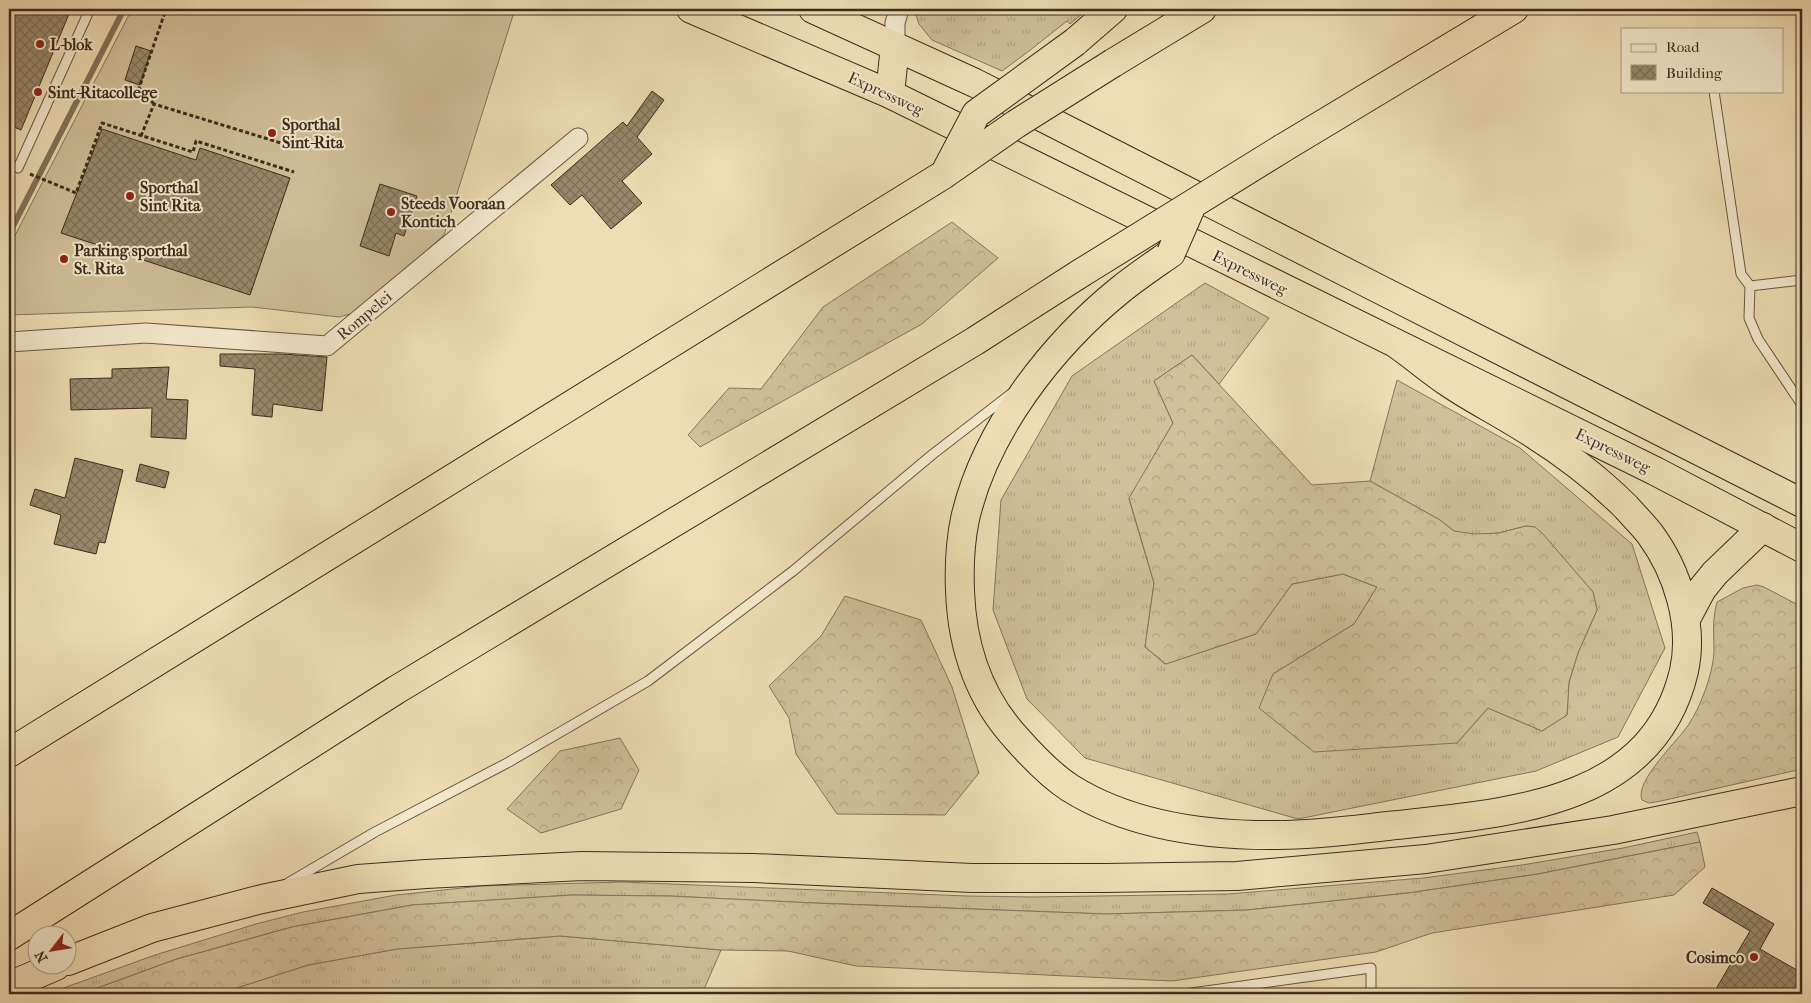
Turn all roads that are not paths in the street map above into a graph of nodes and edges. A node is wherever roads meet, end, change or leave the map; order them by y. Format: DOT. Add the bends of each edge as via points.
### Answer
graph roads {
  1 [pos="90,9"];
  2 [pos="691,9"];
  3 [pos="814,9"];
  4 [pos="899,9"];
  5 [pos="1112,9"];
  6 [pos="1202,9"];
  7 [pos="1514,9"];
  8 [pos="895,46"];
  9 [pos="1714,92"];
  10 [pos="890,94"];
  11 [pos="578,138"];
  12 [pos="18,168"];
  13 [pos="944,176"];
  14 [pos="1192,204"];
  15 [pos="1802,280"];
  16 [pos="1750,286"];
  17 [pos="9,342"];
  18 [pos="1398,345"];
  19 [pos="1038,372"];
  20 [pos="1802,405"];
  21 [pos="1802,503"];
  22 [pos="1802,511"];
  23 [pos="1763,527"];
  24 [pos="1802,548"];
  25 [pos="1686,619"];
  26 [pos="9,753"];
  27 [pos="1802,792"];
  28 [pos="262,899"];
  29 [pos="9,936"];
  30 [pos="78,957"];
  31 [pos="32,976"];
  32 [pos="9,986"];
  33 [pos="1184,994"];
  34 [pos="1371,994"];
  1 -- 12 [label="lane"];
  2 -- 10 [label="highway, Expressweg"];
  3 -- 8 [label="highway"];
  4 -- 8 [label="street"];
  5 -- 13 [label="highway, bridge" via="1075,42 976,114"];
  6 -- 13 [label="highway, bridge" via="1016,124"];
  7 -- 14 [label="highway, bridge"];
  8 -- 10 [label="highway"];
  8 -- 21 [label="highway" via="975,83"];
  9 -- 16 [label="lane" via="1741,274"];
  10 -- 18 [label="highway, Expressweg"];
  11 -- 17 [label="street, Rompelei" via="327,346 146,333"];
  13 -- 26 [label="highway"];
  14 -- 19 [label="highway, bridge" via="1171,253 1118,292"];
  14 -- 29 [label="highway, bridge" via="975,341 396,690"];
  15 -- 16 [label="lane"];
  16 -- 20 [label="lane" via="1749,318 1758,339"];
  18 -- 23 [label="highway, Expressweg"];
  18 -- 25 [label="highway" via="1601,483 1650,534 1676,585"];
  19 -- 25 [label="highway" via="982,466 968,509 959,565 961,613 975,673 1004,726 1035,760 1070,787 1107,807 1156,823 1202,831 1281,836 1484,815 1556,800 1592,786 1614,773 1655,736 1671,710 1680,686 1688,654"];
  19 -- 28 [label="lane" via="933,454 793,571 648,681 509,762 375,832"];
  22 -- 23 [label="highway"];
  23 -- 24 [label="highway, Expressweg"];
  23 -- 25 [label="highway" via="1715,573"];
  27 -- 28 [label="highway" via="1613,830 1426,859 1237,876 972,878 754,868 582,866 358,880"];
  28 -- 30 [label="highway" via="152,928"];
  31 -- 32 [label="highway"];
  33 -- 34 [label="lane" via="1370,968"];
}
